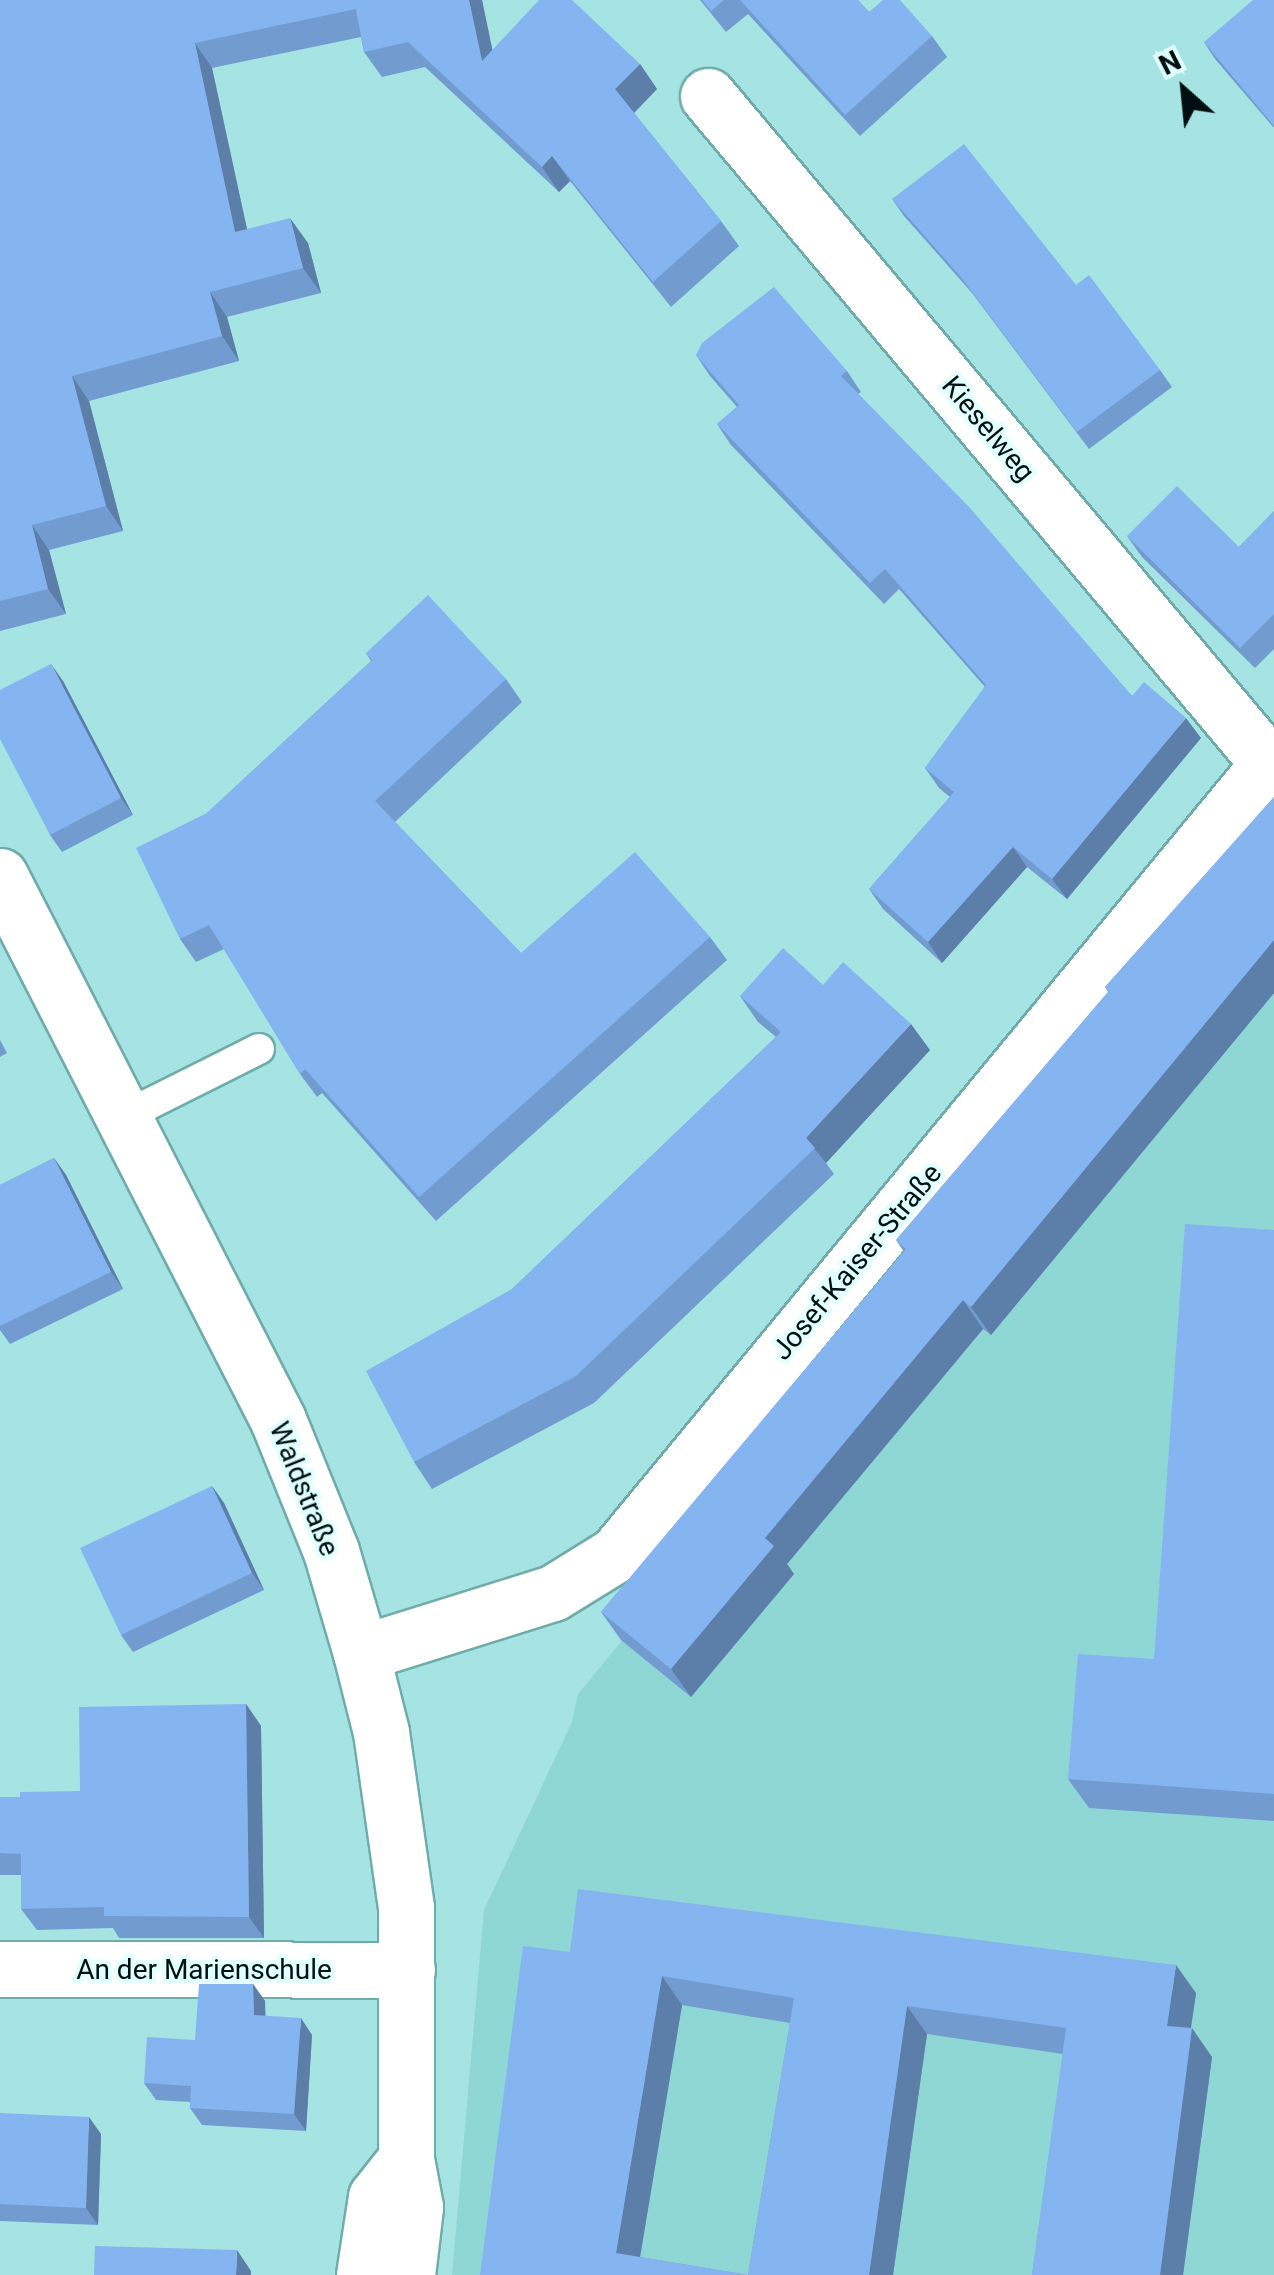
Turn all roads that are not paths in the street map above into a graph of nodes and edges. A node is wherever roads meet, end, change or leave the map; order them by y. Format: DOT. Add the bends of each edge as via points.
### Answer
graph roads {
  1 [pos="708,96"];
  2 [pos="1271,760"];
  3 [pos="0,876"];
  4 [pos="259,1049"];
  5 [pos="123,1117"];
  6 [pos="362,1653"];
  7 [pos="0,1969"];
  8 [pos="407,1970"];
  9 [pos="406,2159"];
  10 [pos="364,2275"];
  11 [pos="407,2275"];
  1 -- 2 [label="street, Kieselweg"];
  2 -- 6 [label="street, Josef-Kaiser-Straße" via="616,1554 553,1593"];
  3 -- 5 [label="street, Waldstraße"];
  4 -- 5 [label="lane"];
  5 -- 6 [label="street, Waldstraße" via="302,1473"];
  6 -- 8 [label="street, Waldstraße" via="395,1820"];
  7 -- 8 [label="street, An der Marienschule"];
  8 -- 9 [label="street, Waldstraße"];
  9 -- 10 [label="street" via="376,2198"];
  9 -- 11 [label="street, Waldstraße" via="415,2207"];
}
